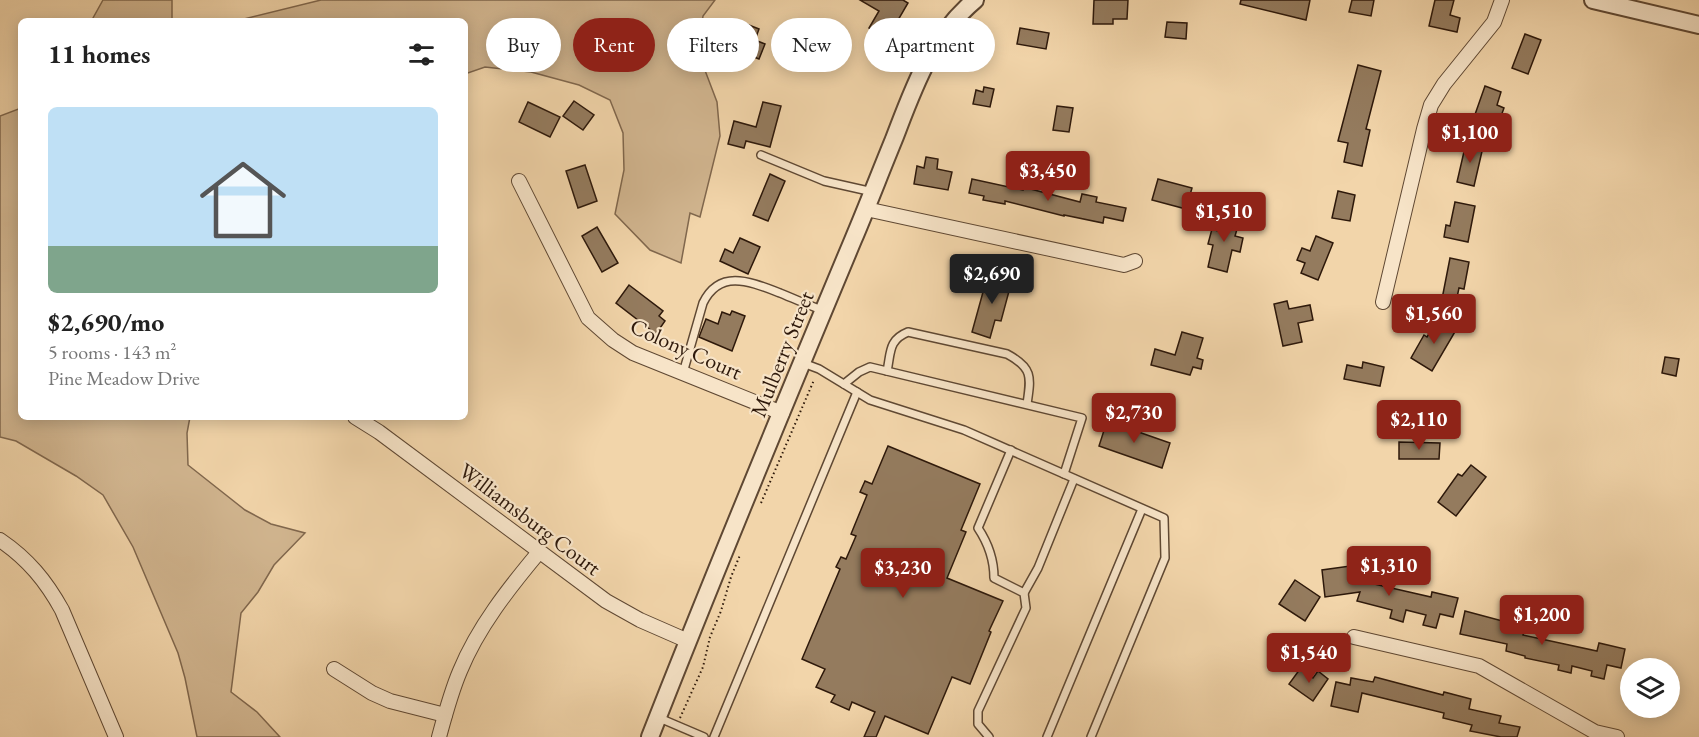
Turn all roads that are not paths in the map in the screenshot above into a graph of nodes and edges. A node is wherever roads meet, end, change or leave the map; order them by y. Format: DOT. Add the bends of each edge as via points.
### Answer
graph roads {
  1 [pos="975,0"];
  2 [pos="1502,0"];
  3 [pos="1593,0"];
  4 [pos="1699,25"];
  5 [pos="761,155"];
  6 [pos="519,181"];
  7 [pos="873,192"];
  8 [pos="866,209"];
  9 [pos="1135,261"];
  10 [pos="1383,302"];
  11 [pos="824,311"];
  12 [pos="802,362"];
  13 [pos="887,371"];
  14 [pos="682,373"];
  15 [pos="844,384"];
  16 [pos="857,392"];
  17 [pos="1028,404"];
  18 [pos="782,413"];
  19 [pos="360,420"];
  20 [pos="1011,450"];
  21 [pos="1064,474"];
  22 [pos="1074,479"];
  23 [pos="1142,509"];
  24 [pos="0,540"];
  25 [pos="539,552"];
  26 [pos="1024,593"];
  27 [pos="1354,637"];
  28 [pos="688,640"];
  29 [pos="334,669"];
  30 [pos="445,715"];
  31 [pos="657,717"];
  32 [pos="116,737"];
  33 [pos="439,737"];
  34 [pos="650,737"];
  35 [pos="704,737"];
  36 [pos="714,737"];
  37 [pos="988,737"];
  38 [pos="1047,737"];
  39 [pos="1091,737"];
  40 [pos="1617,737"];
  1 -- 7 [label="street, Mulberry Street" via="952,21 918,78"];
  2 -- 10 [label="street" via="1494,22 1431,105"];
  3 -- 4 [label="street"];
  5 -- 7 [label="lane" via="824,181"];
  6 -- 14 [label="street, Colony Court" via="588,318 633,353"];
  7 -- 8 [label="street, Mulberry Street"];
  8 -- 9 [label="street" via="1124,266"];
  8 -- 11 [label="street, Mulberry Street"];
  11 -- 12 [label="street, Mulberry Street"];
  11 -- 14 [label="lane" via="743,280 718,284 703,303"];
  12 -- 15 [label="lane"];
  12 -- 18 [label="street, Mulberry Street"];
  13 -- 15 [label="lane" via="870,367"];
  13 -- 17 [label="lane"];
  13 -- 17 [label="lane" via="893,342 908,332 1007,354 1028,371"];
  14 -- 18 [label="street, Colony Court"];
  15 -- 16 [label="lane"];
  16 -- 20 [label="lane"];
  16 -- 36 [label="lane"];
  17 -- 21 [label="lane" via="1082,418"];
  18 -- 28 [label="street, Mulberry Street"];
  19 -- 25 [label="street, Williamsburg Court"];
  20 -- 21 [label="lane"];
  20 -- 26 [label="lane" via="978,528 988,543 994,578"];
  21 -- 22 [label="lane"];
  22 -- 23 [label="lane"];
  22 -- 26 [label="lane"];
  23 -- 38 [label="lane"];
  23 -- 39 [label="lane" via="1164,518 1165,558"];
  24 -- 32 [label="street" via="34,570 53,594"];
  25 -- 28 [label="street, Williamsburg Court" via="606,601"];
  25 -- 30 [label="street" via="477,636 460,669"];
  26 -- 37 [label="lane" via="1026,608 978,711 978,724"];
  27 -- 40 [label="street" via="1479,666 1595,732"];
  28 -- 31 [label="street, Mulberry Street"];
  29 -- 30 [label="street" via="381,697"];
  30 -- 33 [label="street"];
  31 -- 34 [label="street, Mulberry Street"];
  31 -- 35 [label="lane"];
}
